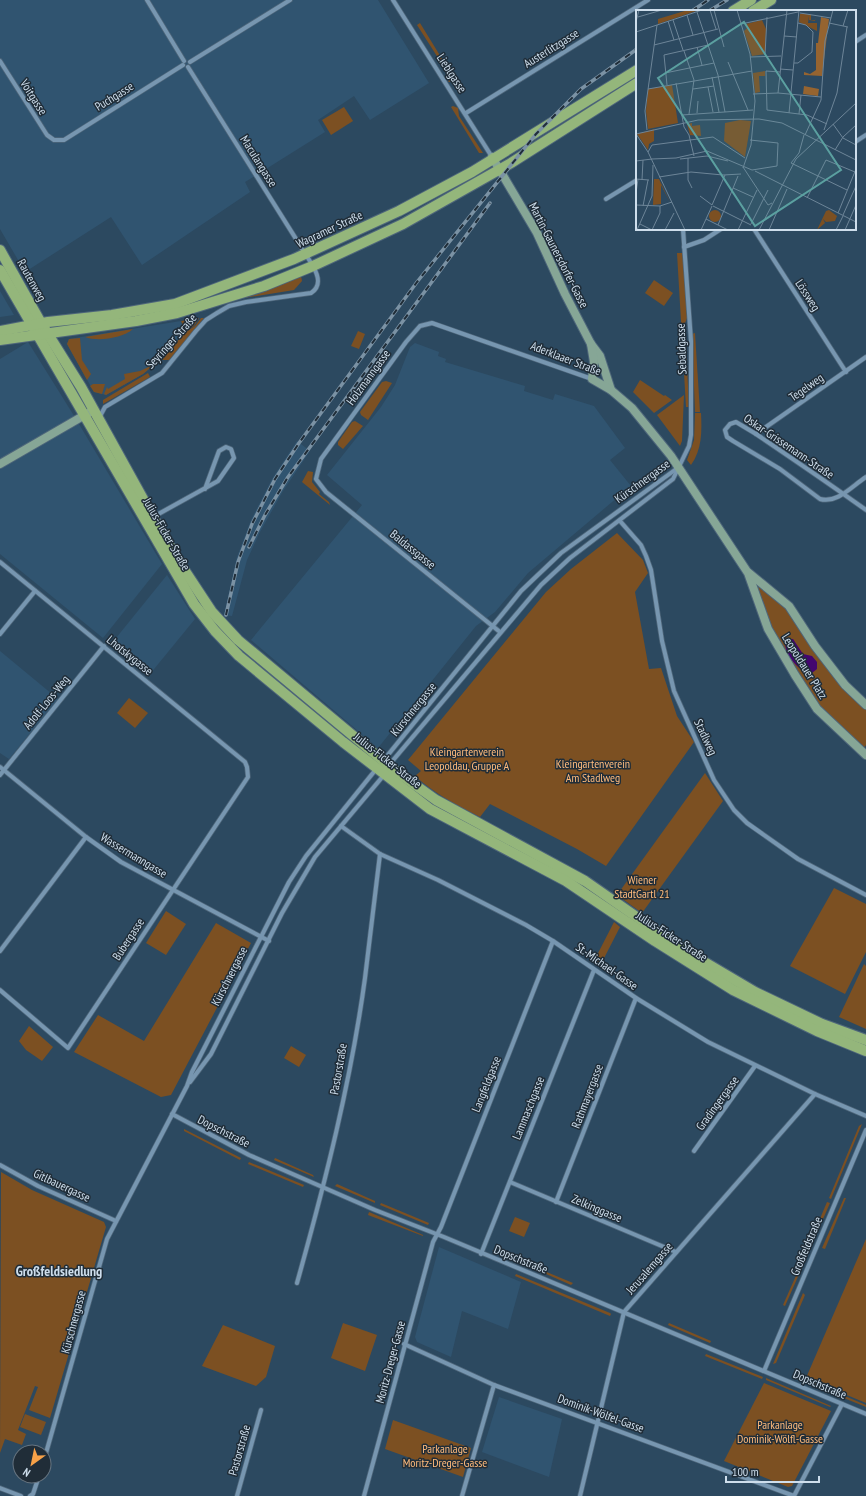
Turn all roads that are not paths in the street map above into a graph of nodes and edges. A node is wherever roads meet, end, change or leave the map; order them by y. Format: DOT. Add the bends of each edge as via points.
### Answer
graph roads {
  1 [pos="147,0"];
  2 [pos="290,0"];
  3 [pos="393,0"];
  4 [pos="648,0"];
  5 [pos="750,0"];
  6 [pos="770,0"];
  7 [pos="735,10"];
  8 [pos="755,10"];
  9 [pos="866,35"];
  10 [pos="856,41"];
  11 [pos="0,61"];
  12 [pos="186,64"];
  13 [pos="636,71"];
  14 [pos="636,84"];
  15 [pos="466,113"];
  16 [pos="866,135"];
  17 [pos="54,140"];
  18 [pos="856,141"];
  19 [pos="492,157"];
  20 [pos="500,168"];
  21 [pos="636,181"];
  22 [pos="606,198"];
  23 [pos="683,230"];
  24 [pos="719,230"];
  25 [pos="755,230"];
  26 [pos="684,247"];
  27 [pos="0,250"];
  28 [pos="305,255"];
  29 [pos="313,266"];
  30 [pos="0,270"];
  31 [pos="36,324"];
  32 [pos="0,331"];
  33 [pos="460,332"];
  34 [pos="42,334"];
  35 [pos="0,340"];
  36 [pos="591,344"];
  37 [pos="866,357"];
  38 [pos="603,364"];
  39 [pos="846,372"];
  40 [pos="594,380"];
  41 [pos="611,390"];
  42 [pos="94,410"];
  43 [pos="84,415"];
  44 [pos="99,419"];
  45 [pos="756,434"];
  46 [pos="0,464"];
  47 [pos="679,467"];
  48 [pos="866,477"];
  49 [pos="316,478"];
  50 [pos="205,489"];
  51 [pos="843,494"];
  52 [pos="866,510"];
  53 [pos="149,519"];
  54 [pos="620,521"];
  55 [pos="0,562"];
  56 [pos="748,573"];
  57 [pos="35,591"];
  58 [pos="493,627"];
  59 [pos="500,632"];
  60 [pos="0,634"];
  61 [pos="104,646"];
  62 [pos="866,705"];
  63 [pos="866,755"];
  64 [pos="387,763"];
  65 [pos="247,765"];
  66 [pos="2,769"];
  67 [pos="380,772"];
  68 [pos="0,775"];
  69 [pos="341,826"];
  70 [pos="86,837"];
  71 [pos="380,854"];
  72 [pos="172,890"];
  73 [pos="866,895"];
  74 [pos="260,937"];
  75 [pos="553,941"];
  76 [pos="269,942"];
  77 [pos="0,951"];
  78 [pos="594,970"];
  79 [pos="0,990"];
  80 [pos="636,998"];
  81 [pos="866,1040"];
  82 [pos="866,1051"];
  83 [pos="756,1066"];
  84 [pos="187,1086"];
  85 [pos="815,1094"];
  86 [pos="172,1114"];
  87 [pos="866,1116"];
  88 [pos="866,1130"];
  89 [pos="694,1151"];
  90 [pos="0,1166"];
  91 [pos="510,1182"];
  92 [pos="323,1188"];
  93 [pos="556,1202"];
  94 [pos="116,1220"];
  95 [pos="437,1234"];
  96 [pos="676,1252"];
  97 [pos="481,1254"];
  98 [pos="297,1283"];
  99 [pos="624,1312"];
  100 [pos="404,1344"];
  101 [pos="764,1371"];
  102 [pos="494,1385"];
  103 [pos="842,1404"];
  104 [pos="261,1410"];
  105 [pos="866,1414"];
  106 [pos="598,1422"];
  107 [pos="49,1444"];
  108 [pos="36,1484"];
  109 [pos="0,1488"];
  110 [pos="21,1496"];
  111 [pos="30,1496"];
  112 [pos="237,1496"];
  113 [pos="364,1496"];
  114 [pos="462,1496"];
  115 [pos="580,1496"];
  116 [pos="794,1496"];
  1 -- 12 [label="street, Maculangasse"];
  2 -- 12 [label="street, Puchgasse"];
  3 -- 15 [label="street, Lieblgasse"];
  4 -- 15 [label="street, Austerlitzgasse"];
  5 -- 7 [label="main road"];
  6 -- 8 [label="main road"];
  9 -- 10 [label="street"];
  11 -- 17 [label="street, Voitgasse" via="47,135"];
  12 -- 17 [label="street, Puchgasse" via="64,140"];
  12 -- 28 [label="street, Maculangasse"];
  13 -- 19 [label="main road, Wagramer Straße"];
  14 -- 20 [label="main road"];
  15 -- 19 [label="street, Lieblgasse"];
  16 -- 18 [label="street"];
  19 -- 20 [label="street, Martin-Gaunersdorfer-Gasse"];
  19 -- 28 [label="main road, Wagramer Straße" via="472,172 399,211"];
  20 -- 29 [label="main road" via="403,224"];
  20 -- 36 [label="street, Martin-Gaunersdorfer-Gasse" via="537,233"];
  21 -- 22 [label="street"];
  23 -- 26 [label="street, Sebaldgasse"];
  24 -- 26 [label="street" via="704,240"];
  25 -- 39 [label="street, Lössweg"];
  26 -- 47 [label="street, Sebaldgasse" via="691,341 692,424 690,444"];
  27 -- 31 [label="main road, Rautenweg"];
  28 -- 29 [label="street, Maculangasse"];
  28 -- 31 [label="main road, Wagramer Straße" via="175,304"];
  29 -- 34 [label="main road" via="264,286 176,313"];
  29 -- 44 [label="street, Seyringer Straße" via="318,277 314,291 308,294 246,302 216,312 196,331 166,369 105,407"];
  30 -- 31 [label="main road, Rautenweg"];
  31 -- 32 [label="main road, Wagramer Straße"];
  31 -- 34 [label="main road, Julius-Ficker-Straße"];
  33 -- 40 [label="street, Aderklaaer Straße"];
  33 -- 49 [label="street, Holzmanngasse" via="432,323 420,326 414,331 321,459"];
  34 -- 35 [label="main road"];
  34 -- 42 [label="main road, Julius-Ficker-Straße"];
  34 -- 43 [label="main road, Julius-Ficker-Straße"];
  36 -- 38 [label="street, Martin-Gaunersdorfer-Gasse"];
  36 -- 40 [label="street, Martin-Gaunersdorfer-Gasse"];
  37 -- 39 [label="street, Tegelweg"];
  38 -- 40 [label="street"];
  38 -- 41 [label="street, Martin-Gaunersdorfer-Gasse"];
  39 -- 45 [label="street, Tegelweg"];
  40 -- 41 [label="street, Aderklaaer Straße"];
  41 -- 47 [label="street, Aderklaaer Straße" via="644,420"];
  42 -- 43 [label="street"];
  42 -- 44 [label="main road, Julius-Ficker-Straße"];
  43 -- 46 [label="street"];
  43 -- 53 [label="main road, Julius-Ficker-Straße"];
  44 -- 53 [label="main road, Julius-Ficker-Straße"];
  45 -- 51 [label="street, Oskar-Grissemann-Straße"];
  45 -- 51 [label="street, Oskar-Grissemann-Straße" via="736,422 725,430 727,437 732,441 780,468 820,499 828,501"];
  47 -- 54 [label="street, Kürschnergasse" via="673,479"];
  47 -- 56 [label="street, Leopoldauer Platz"];
  47 -- 58 [label="street, Kürschnergasse" via="561,553 521,591"];
  48 -- 51 [label="street"];
  49 -- 58 [label="street, Baldassgasse" via="326,492"];
  50 -- 50 [label="street" via="218,481 234,458 231,449 226,447 219,451"];
  50 -- 53 [label="street"];
  51 -- 52 [label="street, Oskar-Grissemann-Straße"];
  53 -- 64 [label="main road, Julius-Ficker-Straße" via="224,626 257,657"];
  53 -- 67 [label="main road, Julius-Ficker-Straße" via="194,604 226,644"];
  54 -- 59 [label="street, Kürschnergasse" via="550,576"];
  54 -- 73 [label="street, Stadlweg" via="641,545 646,556 651,570 662,641 674,691 714,780 734,810 747,823 798,859"];
  55 -- 57 [label="street, Lhotskygasse"];
  56 -- 62 [label="street, Leopoldauer Platz" via="789,606 845,685"];
  56 -- 63 [label="street, Leopoldauer Platz" via="768,629 795,675 818,709"];
  57 -- 60 [label="street"];
  57 -- 61 [label="street, Lhotskygasse"];
  58 -- 59 [label="street, Baldassgasse"];
  58 -- 64 [label="street, Kürschnergasse"];
  59 -- 64 [label="street, Kürschnergasse"];
  61 -- 65 [label="street, Lhotskygasse"];
  61 -- 66 [label="street, Adolf-Loos-Weg"];
  64 -- 67 [label="street, Kürschnergasse"];
  64 -- 67 [label="street, Kürschnergasse"];
  64 -- 81 [label="main road, Julius-Ficker-Straße" via="436,800 585,881 700,960 755,992 822,1024"];
  65 -- 72 [label="street, Bubergasse" via="248,777"];
  66 -- 68 [label="street, Adolf-Loos-Weg"];
  66 -- 70 [label="street, Wassermanngasse"];
  67 -- 69 [label="street, Kürschnergasse"];
  67 -- 74 [label="street, Kürschnergasse" via="306,856"];
  67 -- 82 [label="main road, Julius-Ficker-Straße" via="430,809 566,881 733,990 817,1031"];
  69 -- 71 [label="street, St.-Michael-Gasse"];
  69 -- 76 [label="street, Kürschnergasse" via="315,857 297,886"];
  70 -- 72 [label="street, Wassermanngasse" via="121,862"];
  70 -- 77 [label="street"];
  71 -- 75 [label="street, St.-Michael-Gasse" via="506,914"];
  71 -- 92 [label="street, Pastorstraße" via="365,978"];
  72 -- 74 [label="street, Wassermanngasse"];
  72 -- 79 [label="street, Bubergasse" via="68,1048"];
  74 -- 76 [label="street, Wassermanngasse"];
  74 -- 84 [label="street, Kürschnergasse"];
  75 -- 78 [label="street, St.-Michael-Gasse"];
  75 -- 95 [label="street, Langfeldgasse"];
  76 -- 84 [label="street, Kürschnergasse" via="211,1054"];
  78 -- 80 [label="street, St.-Michael-Gasse"];
  78 -- 91 [label="street, Lammaschgasse"];
  80 -- 83 [label="street, St.-Michael-Gasse" via="708,1042"];
  80 -- 93 [label="street, Rathmayergasse"];
  83 -- 85 [label="street, St.-Michael-Gasse"];
  83 -- 89 [label="street, Gradingergasse"];
  84 -- 86 [label="street, Kürschnergasse"];
  85 -- 87 [label="street, St.-Michael-Gasse"];
  85 -- 96 [label="street, Jerusalemgasse"];
  86 -- 92 [label="street, Dopschstraße" via="249,1155"];
  86 -- 94 [label="street, Kürschnergasse"];
  88 -- 101 [label="street, Großfeldstraße"];
  90 -- 94 [label="street, Gitlbauergasse" via="38,1186"];
  91 -- 93 [label="street, Zelkinggasse"];
  91 -- 97 [label="street, Lammaschgasse"];
  92 -- 95 [label="street, Dopschstraße"];
  92 -- 98 [label="street, Pastorstraße"];
  93 -- 96 [label="street, Zelkinggasse"];
  94 -- 107 [label="street, Kürschnergasse" via="99,1265"];
  95 -- 97 [label="street, Dopschstraße"];
  95 -- 100 [label="street, Moritz-Dreger-Gasse"];
  96 -- 99 [label="street, Jerusalemgasse"];
  97 -- 99 [label="street, Dopschstraße"];
  99 -- 101 [label="street, Dopschstraße"];
  99 -- 106 [label="street, Jerusalemgasse"];
  100 -- 102 [label="street, Dominik-Wölfel-Gasse"];
  100 -- 113 [label="street, Moritz-Dreger-Gasse"];
  101 -- 103 [label="street, Dopschstraße"];
  102 -- 106 [label="street, Dominik-Wölfel-Gasse"];
  102 -- 114 [label="street"];
  103 -- 105 [label="street, Dopschstraße"];
  103 -- 116 [label="street"];
  104 -- 112 [label="street, Pastorstraße"];
  106 -- 115 [label="street, Jerusalemgasse"];
  106 -- 116 [label="street, Dominik-Wölfel-Gasse"];
  108 -- 111 [label="street"];
  109 -- 110 [label="street"];
}
